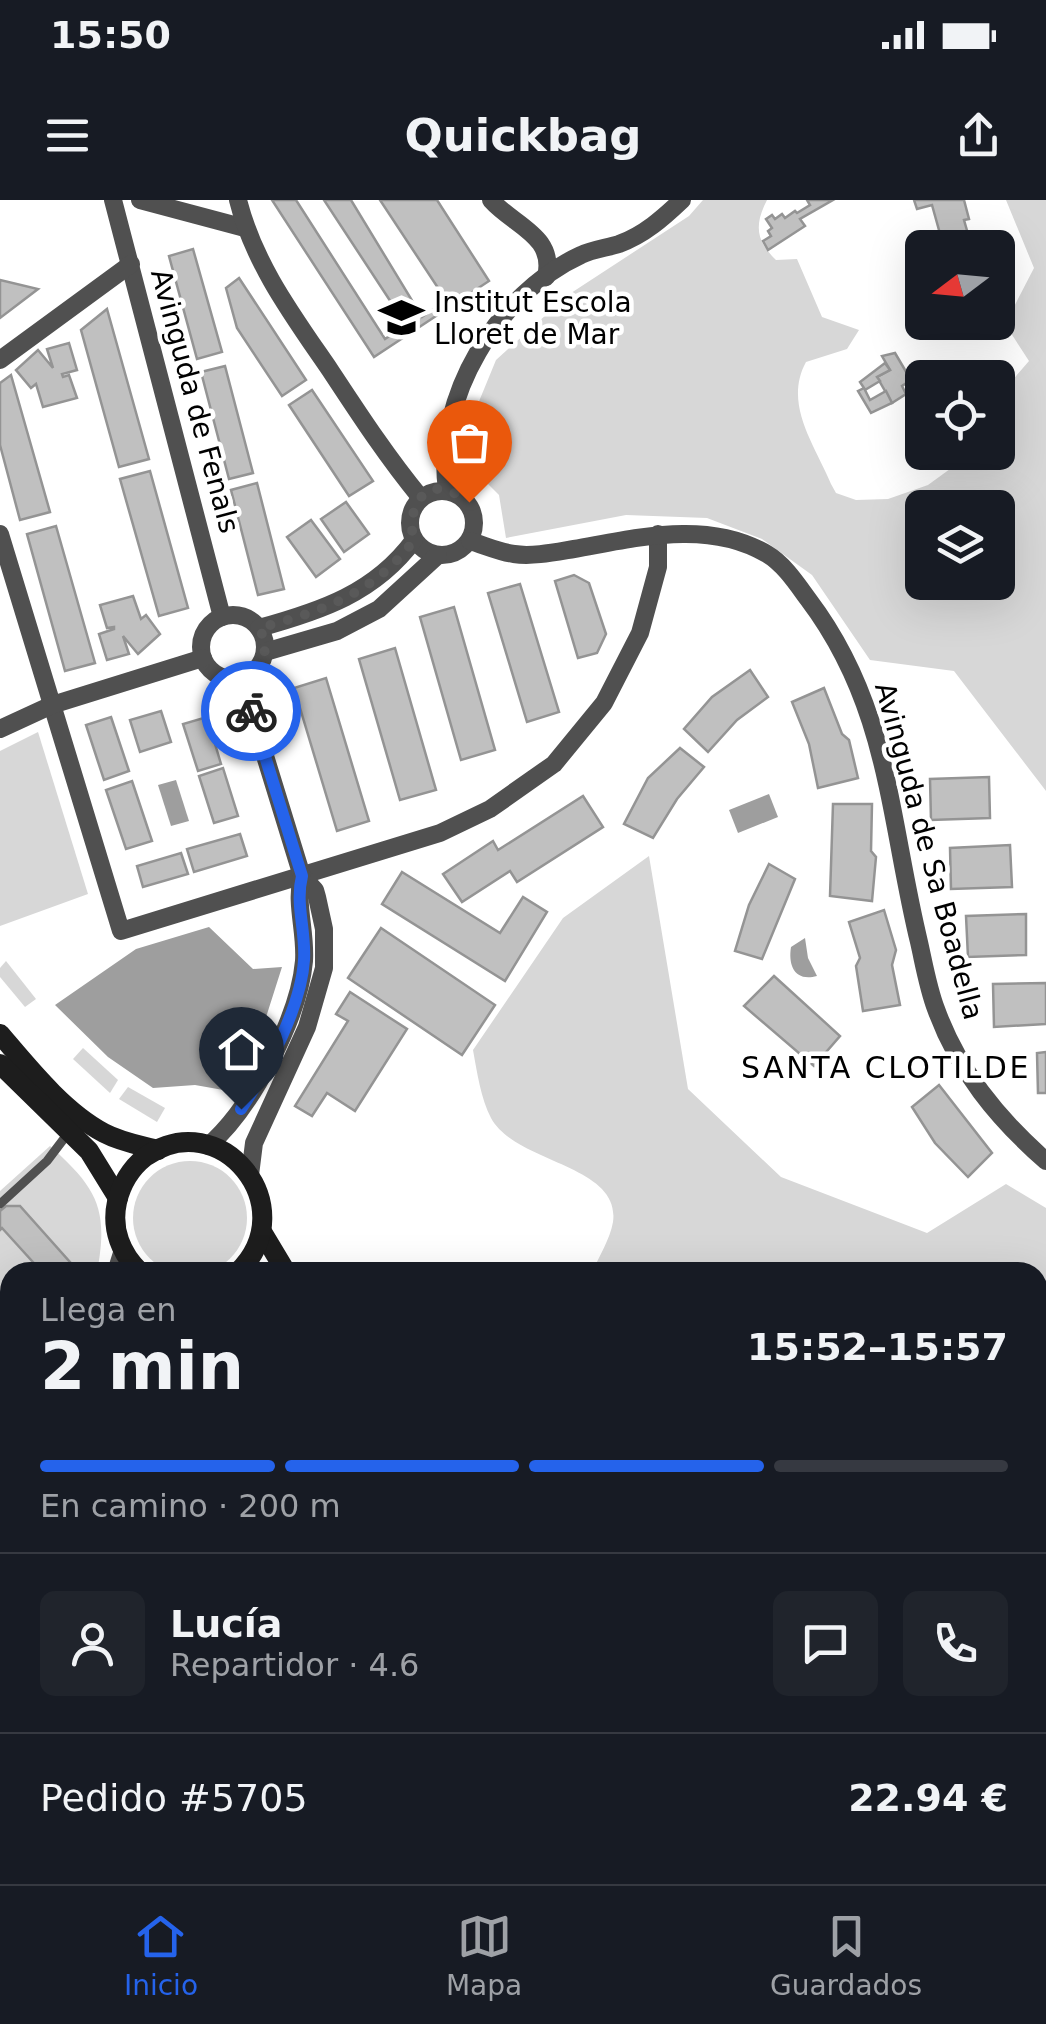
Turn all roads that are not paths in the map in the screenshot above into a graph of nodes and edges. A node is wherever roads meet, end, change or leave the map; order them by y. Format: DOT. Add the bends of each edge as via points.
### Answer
graph roads {
  1 [pos="113,200"];
  2 [pos="140,200"];
  3 [pos="238,200"];
  4 [pos="491,200"];
  5 [pos="682,200"];
  6 [pos="245,228"];
  7 [pos="544,244"];
  8 [pos="582,254"];
  9 [pos="131,264"];
  10 [pos="546,277"];
  11 [pos="0,360"];
  12 [pos="447,490"];
  13 [pos="420,498"];
  14 [pos="0,534"];
  15 [pos="658,534"];
  16 [pos="414,540"];
  17 [pos="470,540"];
  18 [pos="438,556"];
  19 [pos="222,616"];
  20 [pos="259,628"];
  21 [pos="265,652"];
  22 [pos="203,658"];
  23 [pos="241,678"];
  24 [pos="52,705"];
  25 [pos="0,730"];
  26 [pos="302,876"];
  27 [pos="0,1034"];
  28 [pos="0,1064"];
  29 [pos="69,1132"];
  30 [pos="208,1146"];
  31 [pos="158,1150"];
  32 [pos="1046,1160"];
  33 [pos="250,1175"];
  34 [pos="118,1198"];
  35 [pos="0,1204"];
  36 [pos="262,1232"];
  37 [pos="124,1250"];
  38 [pos="120,1262"];
  39 [pos="133,1262"];
  40 [pos="246,1262"];
  41 [pos="280,1262"];
  1 -- 9 [label="street, Avinguda de Fenals"];
  2 -- 6 [label="street"];
  3 -- 6 [label="street"];
  4 -- 7 [label="street"];
  5 -- 8 [label="street" via="623,242"];
  6 -- 13 [label="street" via="271,283"];
  7 -- 8 [label="street"];
  7 -- 10 [label="street"];
  8 -- 10 [label="street"];
  9 -- 11 [label="street"];
  9 -- 19 [label="street, Avinguda de Fenals"];
  10 -- 12 [label="street" via="494,328 472,364 450,426"];
  12 -- 13 [label="street"];
  12 -- 17 [label="street" via="469,502 475,520"];
  13 -- 16 [label="street" via="412,510"];
  14 -- 24 [label="street"];
  15 -- 17 [label="street, Avinguda de Sa Boadella" via="514,554"];
  15 -- 26 [label="street" via="658,567 640,633 604,704 554,764 490,809 440,833"];
  15 -- 32 [label="street, Avinguda de Sa Boadella" via="713,536 768,555 830,627 866,700 935,1007 985,1100"];
  16 -- 18 [label="street"];
  16 -- 20 [label="street" via="371,584 338,604"];
  17 -- 18 [label="street"];
  18 -- 21 [label="street" via="379,608 337,632"];
  19 -- 20 [label="street" via="242,616"];
  19 -- 22 [label="street" via="202,638"];
  20 -- 21 [label="street"];
  21 -- 23 [label="street" via="257,669"];
  22 -- 23 [label="street" via="214,673"];
  22 -- 24 [label="street"];
  23 -- 26 [label="street"];
  24 -- 25 [label="street"];
  24 -- 26 [label="street" via="121,932"];
  26 -- 30 [label="street" via="297,896 304,964 288,1019 258,1083"];
  26 -- 33 [label="street" via="317,897 324,968 307,1027 254,1142"];
  27 -- 31 [label="main road" via="95,1128"];
  28 -- 29 [label="main road"];
  29 -- 34 [label="main road"];
  29 -- 35 [label="lane"];
  30 -- 31 [label="main road"];
  30 -- 33 [label="main road" via="232,1156"];
  31 -- 34 [label="main road" via="135,1167"];
  33 -- 36 [label="main road" via="261,1200"];
  34 -- 37 [label="main road"];
  36 -- 40 [label="main road"];
  36 -- 41 [label="main road"];
  37 -- 38 [label="street"];
  37 -- 39 [label="main road"];
}
